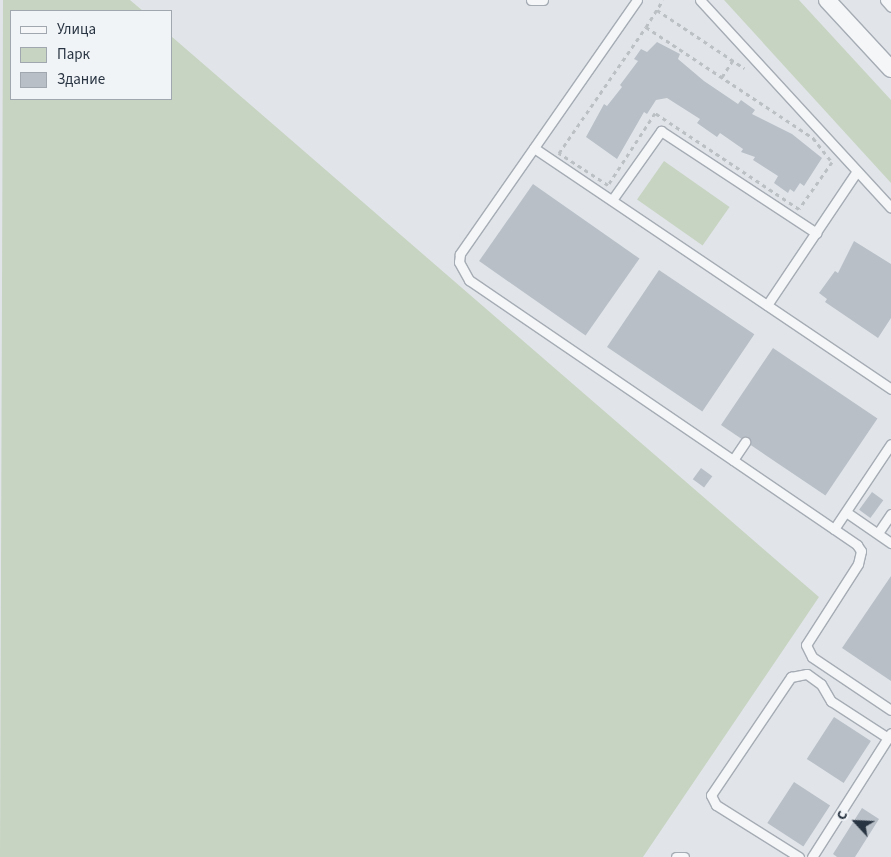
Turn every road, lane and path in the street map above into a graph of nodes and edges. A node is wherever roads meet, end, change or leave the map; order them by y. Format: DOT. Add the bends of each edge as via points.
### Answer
graph roads {
  1 [pos="531,0"];
  2 [pos="543,0"];
  3 [pos="636,0"];
  4 [pos="663,0"];
  5 [pos="700,0"];
  6 [pos="827,0"];
  7 [pos="885,0"];
  8 [pos="891,7"];
  9 [pos="657,10"];
  10 [pos="646,27"];
  11 [pos="733,60"];
  12 [pos="891,69"];
  13 [pos="748,70"];
  14 [pos="722,77"];
  15 [pos="793,118"];
  16 [pos="812,138"];
  17 [pos="534,148"];
  18 [pos="857,171"];
  19 [pos="612,200"];
  20 [pos="891,208"];
  21 [pos="816,233"];
  22 [pos="767,305"];
  23 [pos="891,389"];
  24 [pos="745,442"];
  25 [pos="891,444"];
  26 [pos="733,460"];
  27 [pos="846,512"];
  28 [pos="891,514"];
  29 [pos="834,529"];
  30 [pos="878,533"];
  31 [pos="891,542"];
  32 [pos="891,710"];
  33 [pos="889,735"];
  34 [pos="676,857"];
  35 [pos="684,857"];
  36 [pos="799,857"];
  37 [pos="812,857"];
  1 -- 2 [label="lane"];
  3 -- 17 [label="lane"];
  4 -- 9 [label="path"];
  5 -- 18 [label="lane"];
  6 -- 12 [label="street"];
  7 -- 8 [label="lane"];
  9 -- 10 [label="path"];
  9 -- 11 [label="path"];
  10 -- 14 [label="path"];
  10 -- 16 [label="path" via="559,153 608,185 655,113 800,209 832,162"];
  11 -- 13 [label="path"];
  11 -- 14 [label="path"];
  14 -- 16 [label="path"];
  15 -- 16 [label="path"];
  17 -- 19 [label="lane"];
  17 -- 26 [label="lane" via="460,254 462,272"];
  18 -- 20 [label="lane"];
  18 -- 21 [label="lane"];
  19 -- 21 [label="lane" via="661,131"];
  19 -- 22 [label="lane"];
  21 -- 22 [label="lane"];
  22 -- 23 [label="lane"];
  24 -- 26 [label="lane"];
  25 -- 27 [label="lane"];
  26 -- 29 [label="lane"];
  27 -- 29 [label="lane"];
  27 -- 30 [label="lane"];
  28 -- 30 [label="lane"];
  29 -- 32 [label="lane" via="857,545 861,558 810,636 807,652"];
  30 -- 31 [label="lane"];
  33 -- 36 [label="lane" via="831,701 821,684 807,674 791,677 711,795 716,805"];
  33 -- 37 [label="lane"];
  34 -- 35 [label="lane"];
}
